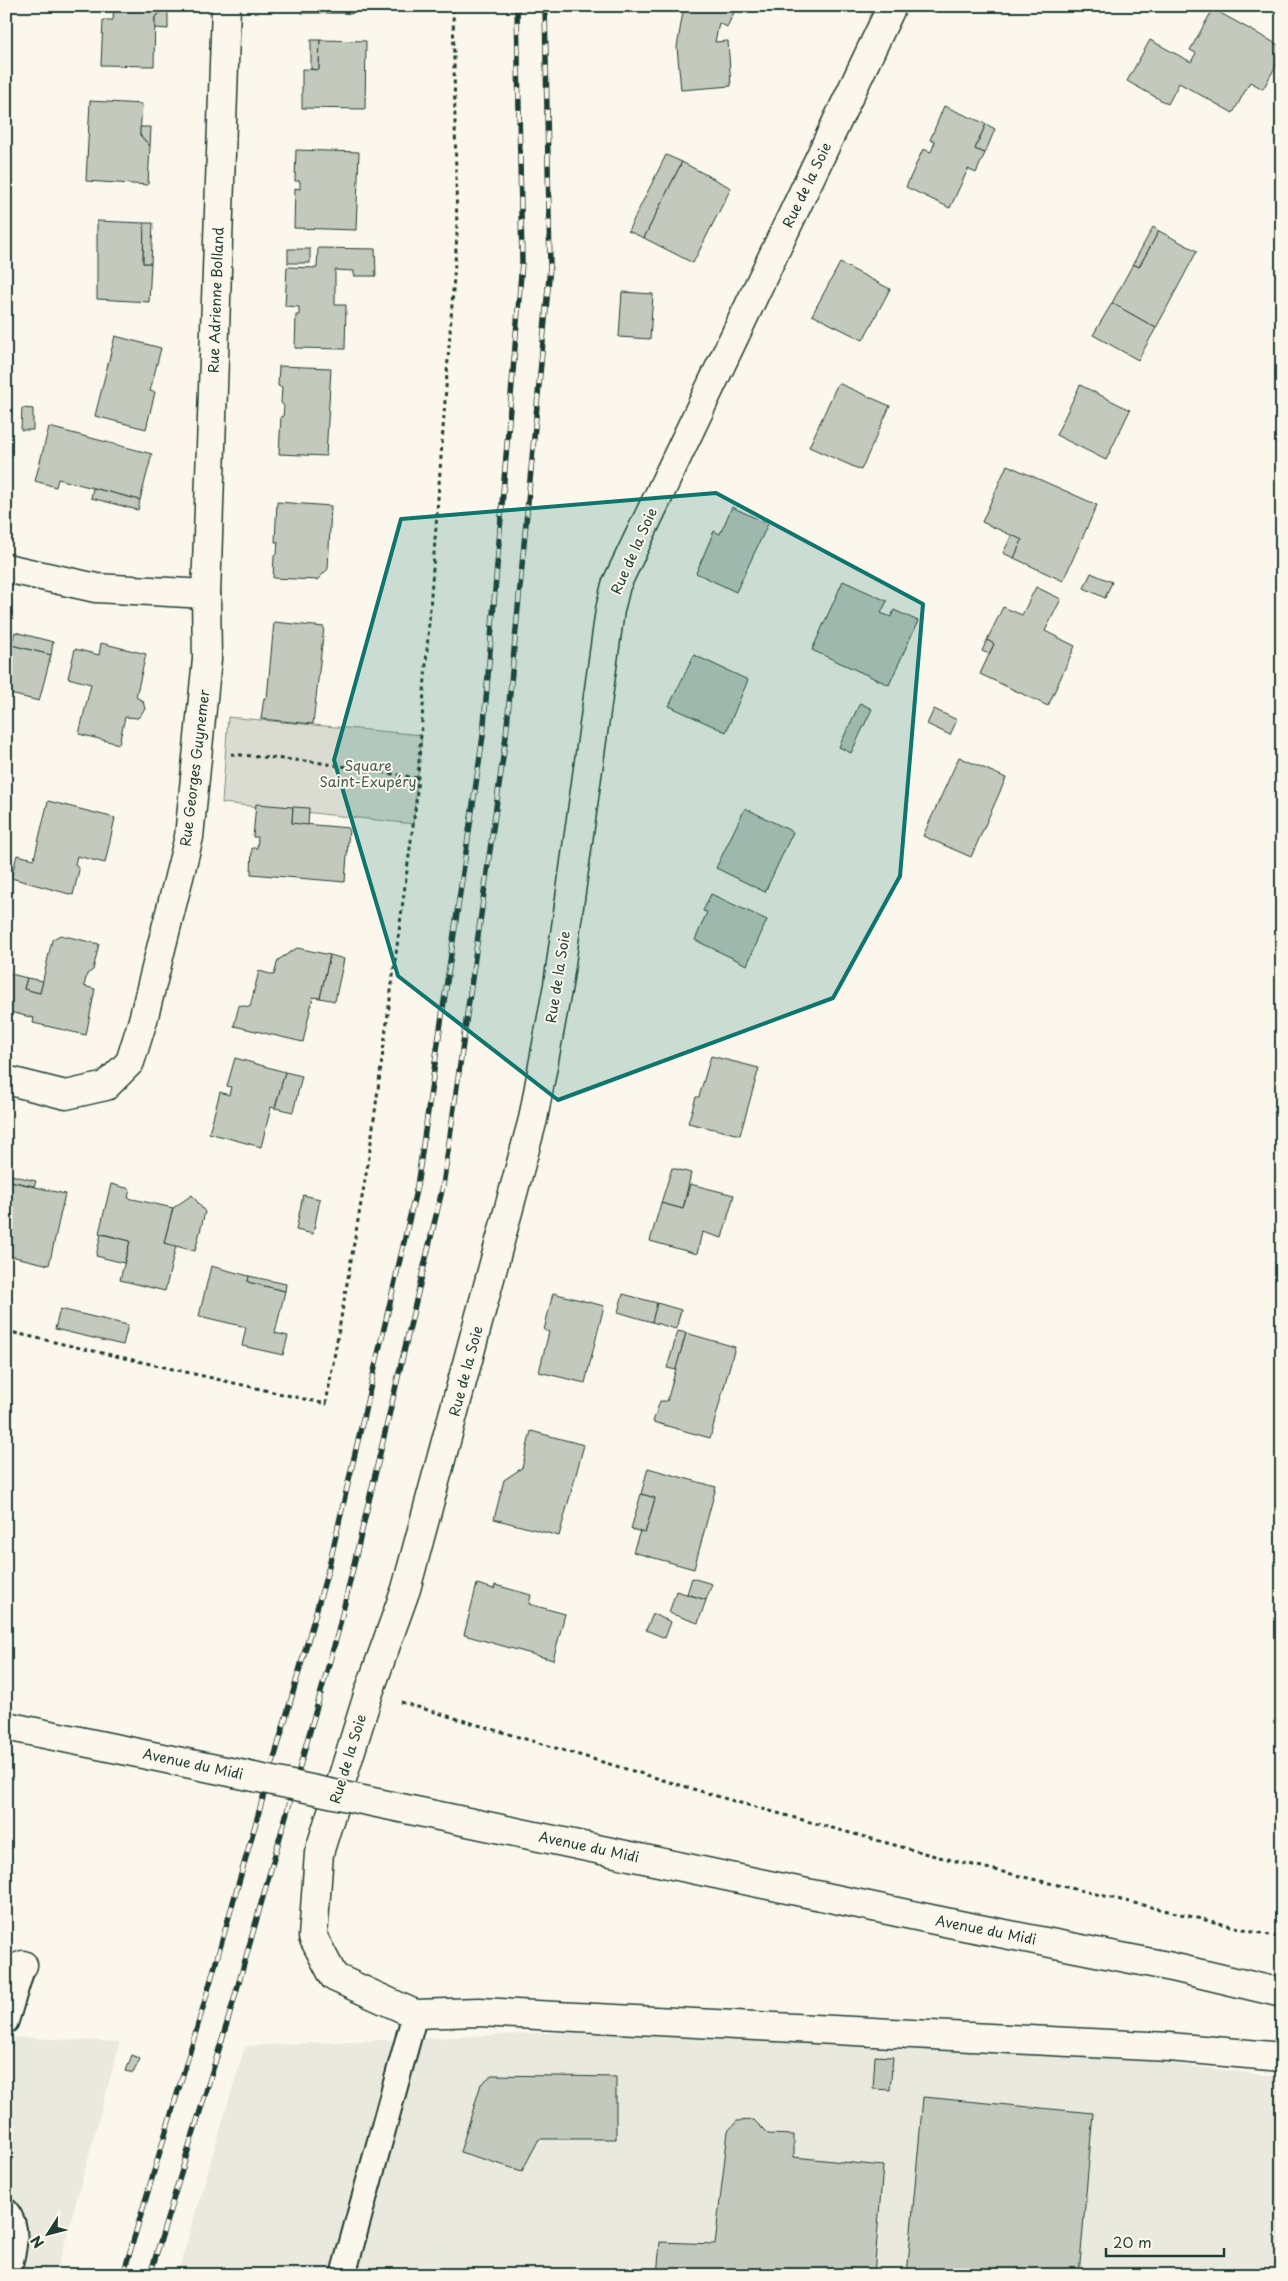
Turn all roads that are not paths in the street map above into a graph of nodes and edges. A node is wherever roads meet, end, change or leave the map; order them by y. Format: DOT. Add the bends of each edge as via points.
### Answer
graph roads {
  1 [pos="226,6"];
  2 [pos="892,6"];
  3 [pos="6,568"];
  4 [pos="206,594"];
  5 [pos="6,1080"];
  6 [pos="6,1726"];
  7 [pos="1172,1967"];
  8 [pos="15,1969"];
  9 [pos="1282,1977"];
  10 [pos="1282,1993"];
  11 [pos="415,2014"];
  12 [pos="6,2021"];
  13 [pos="1282,2057"];
  14 [pos="6,2211"];
  15 [pos="7,2275"];
  16 [pos="343,2275"];
  1 -- 4 [label="street, Rue Adrienne Bolland"];
  2 -- 11 [label="street, Rue de la Soie" via="616,584 558,985 532,1119 406,1589 369,1692 319,1853 313,1937 334,1977"];
  3 -- 4 [label="street" via="96,588"];
  4 -- 5 [label="street, Rue Georges Guynemer" via="206,659 189,837 130,1062 106,1086 66,1095"];
  6 -- 7 [label="street, Avenue du Midi, bridge"];
  7 -- 9 [label="street, Avenue du Midi"];
  7 -- 10 [label="street, Avenue du Midi"];
  8 -- 12 [label="lane"];
  11 -- 13 [label="street" via="479,2012 1169,2047"];
  11 -- 16 [label="lane"];
  14 -- 15 [label="lane" via="13,2219 14,2250"];
}
